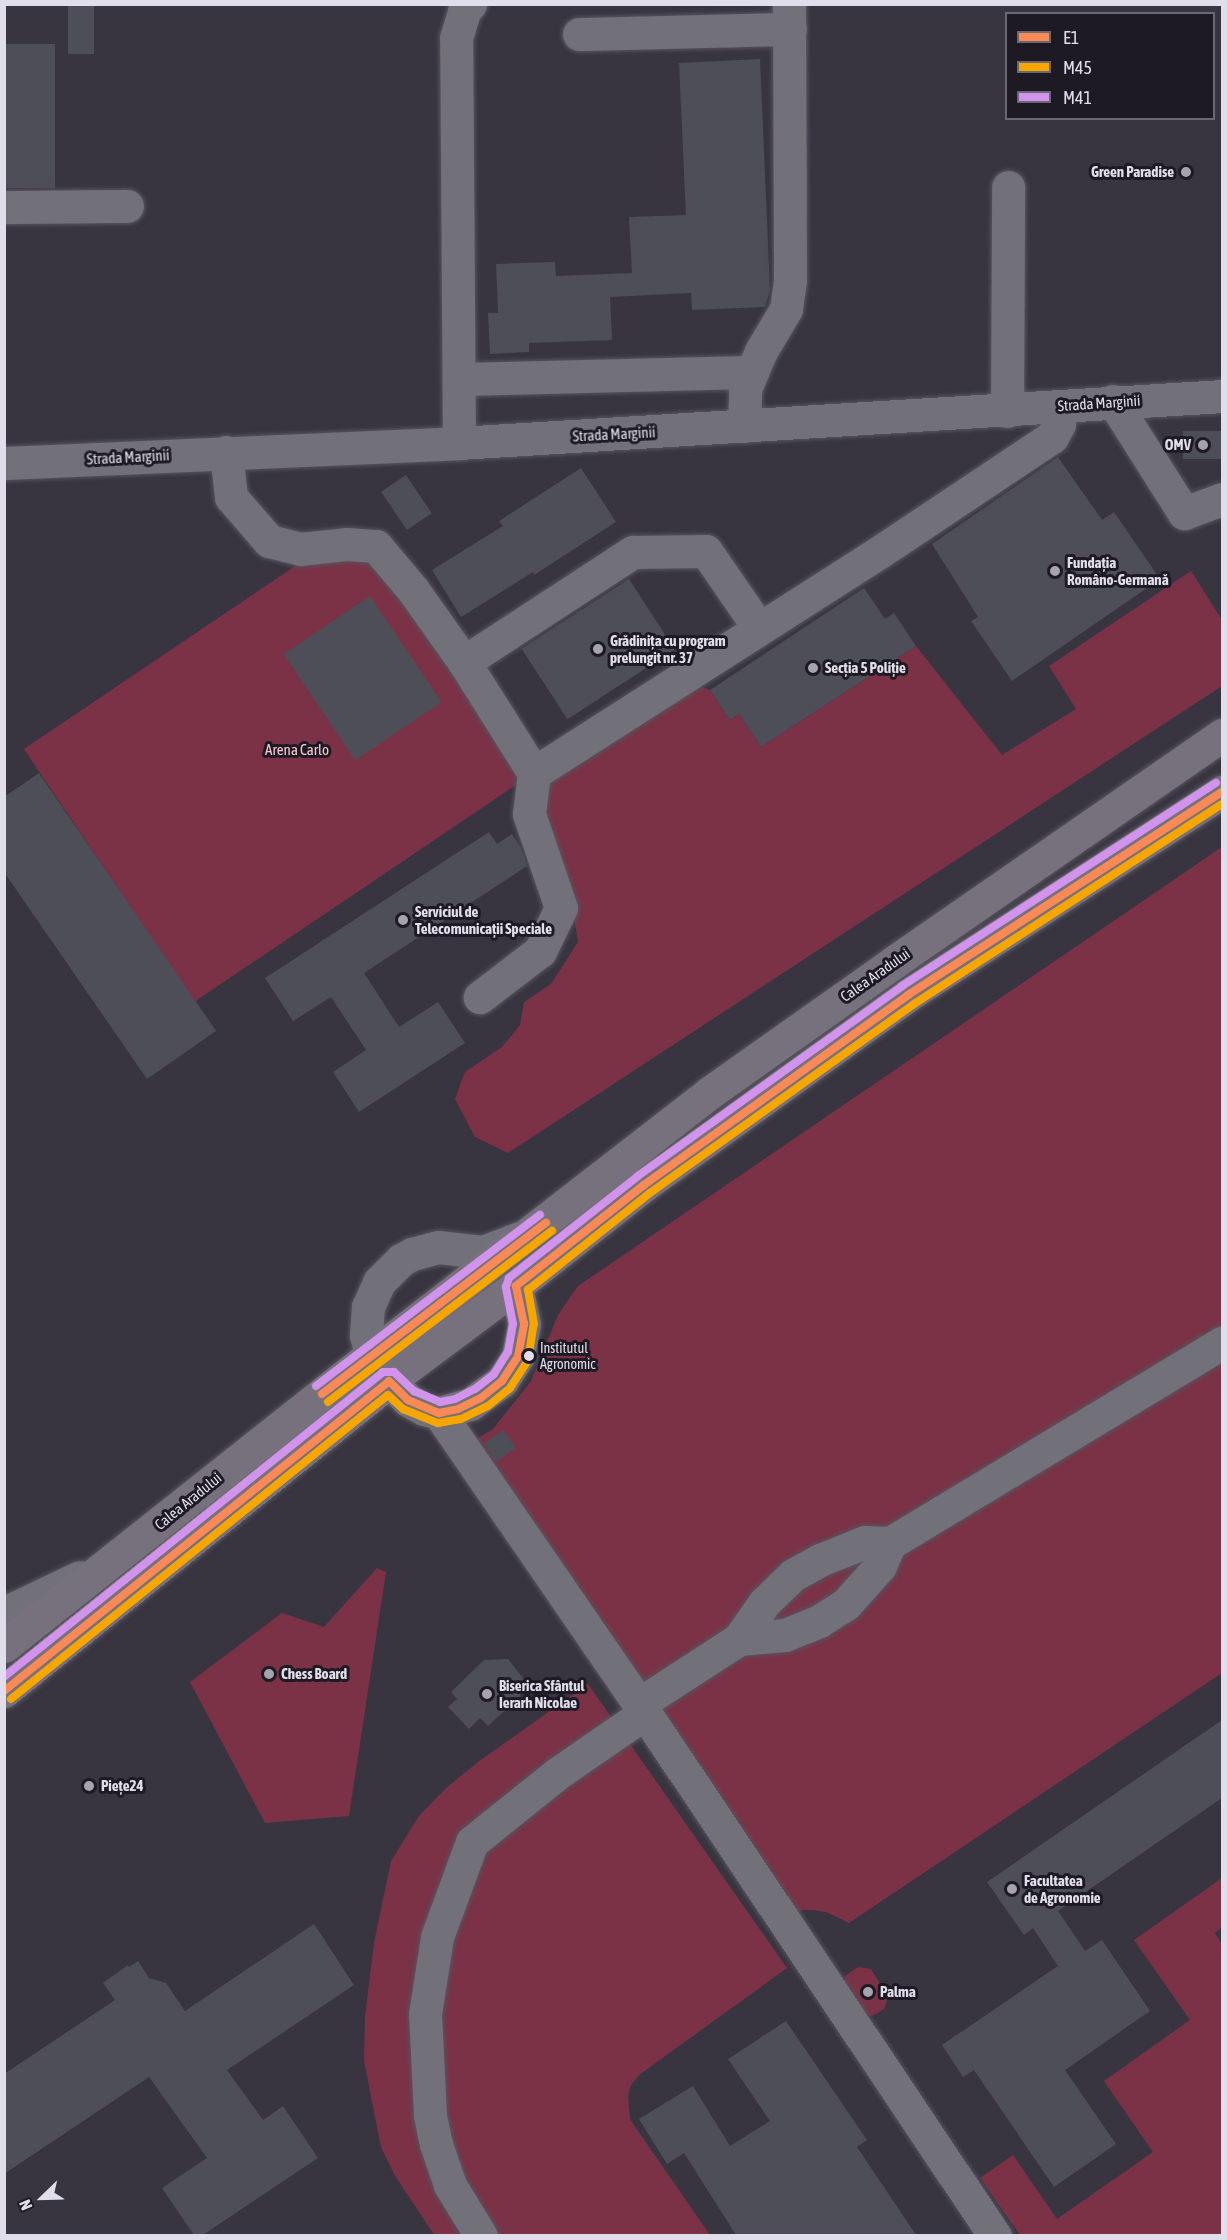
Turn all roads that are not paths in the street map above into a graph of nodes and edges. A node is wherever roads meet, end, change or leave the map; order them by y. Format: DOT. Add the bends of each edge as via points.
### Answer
graph roads {
  1 [pos="470,4"];
  2 [pos="789,17"];
  3 [pos="579,34"];
  4 [pos="1008,187"];
  5 [pos="127,206"];
  6 [pos="4,207"];
  7 [pos="752,372"];
  8 [pos="459,379"];
  9 [pos="1222,396"];
  10 [pos="1113,401"];
  11 [pos="1059,406"];
  12 [pos="1007,411"];
  13 [pos="744,426"];
  14 [pos="459,443"];
  15 [pos="225,452"];
  16 [pos="4,463"];
  17 [pos="1222,500"];
  18 [pos="759,628"];
  19 [pos="464,662"];
  20 [pos="1222,735"];
  21 [pos="534,773"];
  22 [pos="1222,792"];
  23 [pos="480,997"];
  24 [pos="537,1230"];
  25 [pos="516,1286"];
  26 [pos="1222,1343"];
  27 [pos="380,1368"];
  28 [pos="440,1413"];
  29 [pos="890,1543"];
  30 [pos="122,1554"];
  31 [pos="4,1610"];
  32 [pos="739,1639"];
  33 [pos="4,1646"];
  34 [pos="4,1691"];
  35 [pos="642,1709"];
  36 [pos="481,2235"];
  37 [pos="995,2235"];
  1 -- 8 [label="street" via="464,10 456,38"];
  2 -- 3 [label="street"];
  2 -- 7 [label="street" via="790,280 786,309"];
  4 -- 12 [label="street"];
  5 -- 6 [label="street"];
  7 -- 8 [label="street"];
  7 -- 13 [label="street" via="745,389"];
  8 -- 14 [label="street"];
  9 -- 10 [label="street, Strada Marginii"];
  10 -- 11 [label="street, Strada Marginii"];
  10 -- 17 [label="street" via="1184,513"];
  11 -- 12 [label="street, Strada Marginii"];
  11 -- 18 [label="street" via="1059,424 1052,437"];
  12 -- 13 [label="street, Strada Marginii"];
  13 -- 14 [label="street, Strada Marginii"];
  14 -- 15 [label="street, Strada Marginii"];
  15 -- 16 [label="street, Strada Marginii"];
  15 -- 19 [label="street" via="231,497 269,541 300,549 346,544 376,546"];
  18 -- 19 [label="street" via="706,551 633,552"];
  18 -- 21 [label="street"];
  19 -- 21 [label="street"];
  20 -- 24 [label="main road, Calea Aradului" via="748,1065"];
  21 -- 23 [label="street" via="529,814 561,909 540,951"];
  22 -- 25 [label="main road, Calea Aradului" via="908,995 644,1185"];
  24 -- 27 [label="main road, Calea Aradului"];
  24 -- 27 [label="street, Calea Aradului" via="494,1250 438,1247 401,1260 379,1282 368,1307 366,1335"];
  25 -- 27 [label="main road, Calea Aradului"];
  25 -- 28 [label="street" via="523,1338 510,1370 481,1398"];
  26 -- 29 [label="street"];
  27 -- 28 [label="street" via="408,1400"];
  27 -- 30 [label="main road, Calea Aradului"];
  27 -- 34 [label="main road, Calea Aradului"];
  28 -- 35 [label="street"];
  29 -- 32 [label="street" via="865,1542 794,1575 764,1603"];
  29 -- 32 [label="street" via="880,1566 846,1604 785,1635"];
  30 -- 31 [label="street" via="64,1586"];
  30 -- 33 [label="main road, Calea Aradului"];
  32 -- 35 [label="street"];
  35 -- 36 [label="street" via="472,1842 436,1937 424,2014 430,2115 450,2185"];
  35 -- 37 [label="street"];
}
